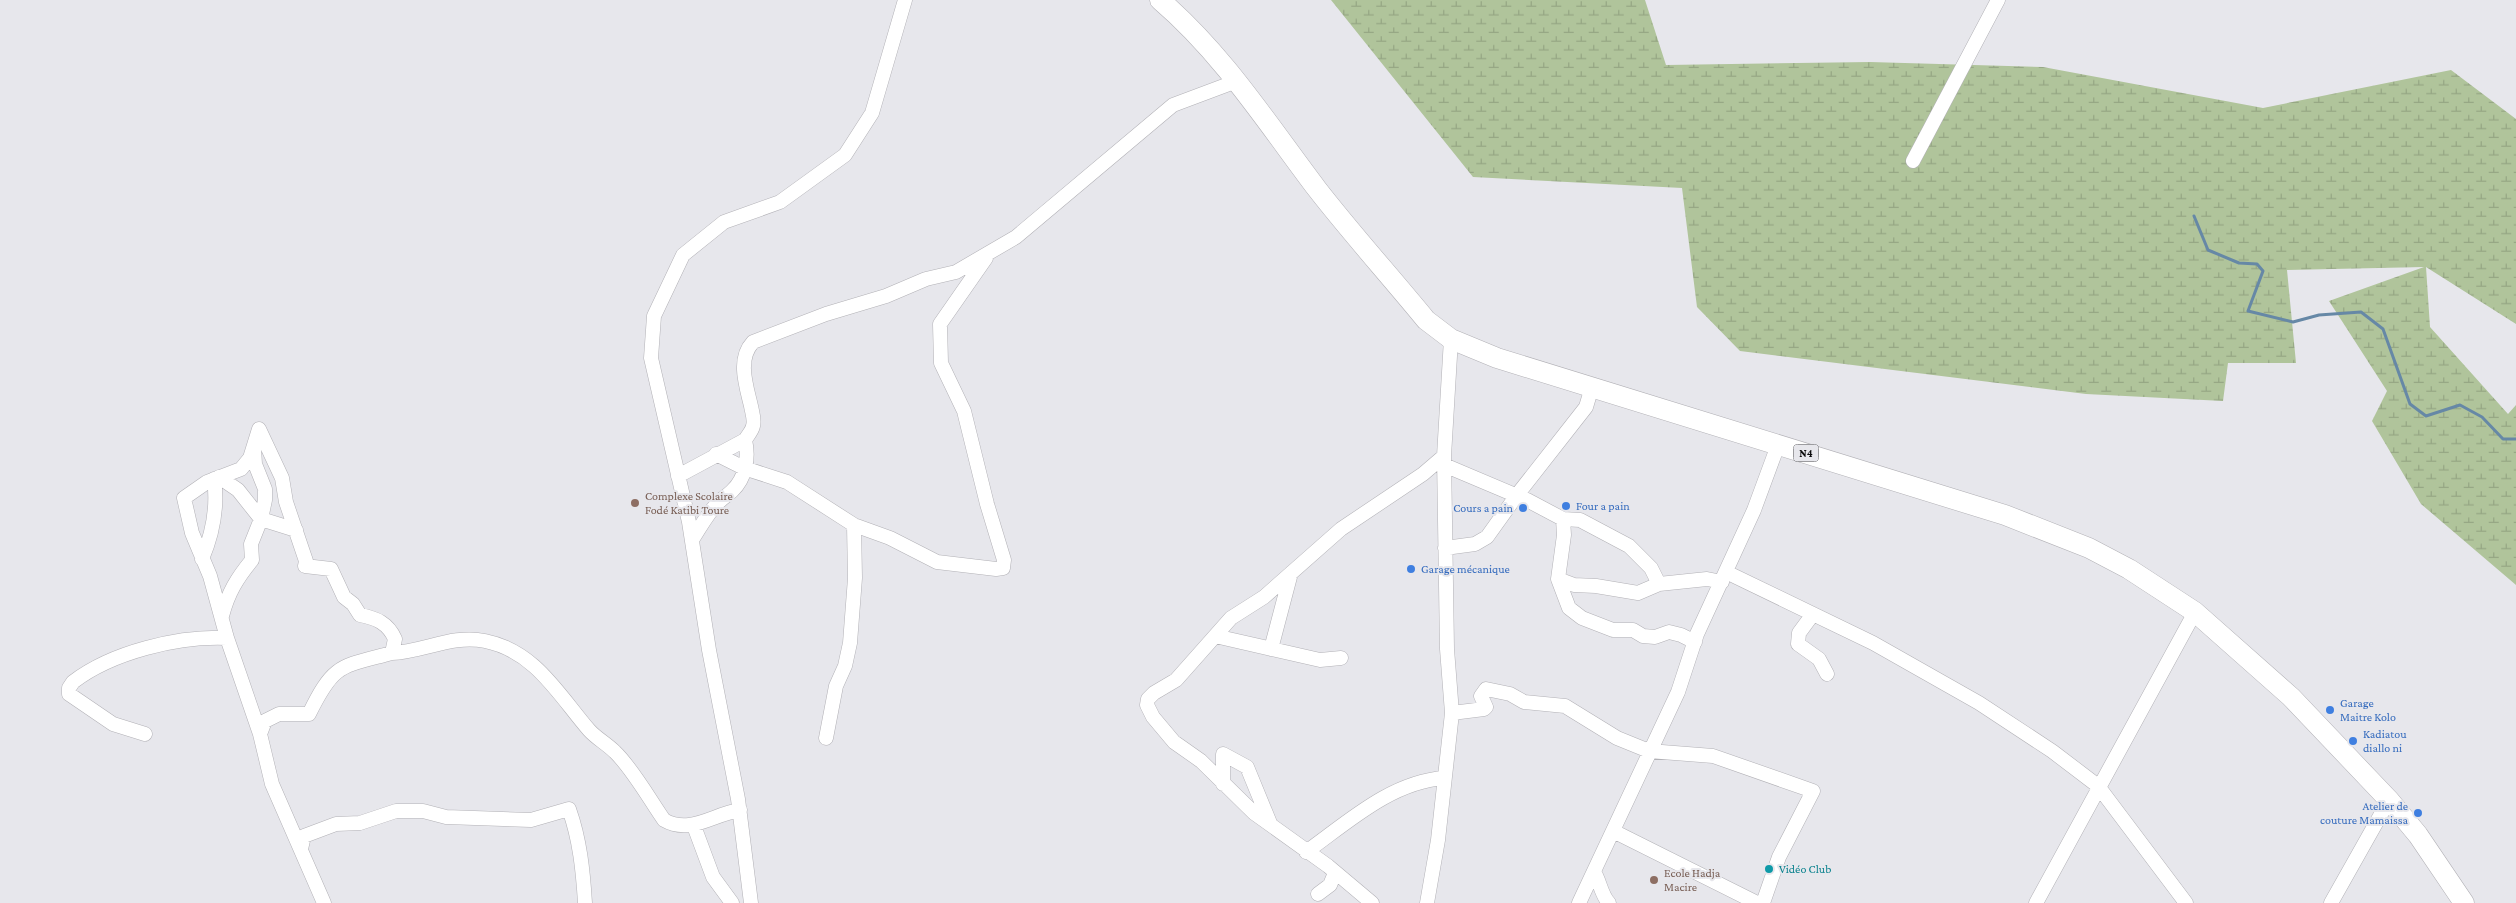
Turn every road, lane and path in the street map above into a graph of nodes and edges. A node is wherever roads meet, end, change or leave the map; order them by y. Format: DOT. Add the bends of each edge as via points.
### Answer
graph roads {
  1 [pos="905,0"];
  2 [pos="1160,0"];
  3 [pos="1998,0"];
  4 [pos="1237,81"];
  5 [pos="1913,161"];
  6 [pos="988,255"];
  7 [pos="1451,339"];
  8 [pos="1592,388"];
  9 [pos="745,440"];
  10 [pos="1778,445"];
  11 [pos="254,447"];
  12 [pos="716,454"];
  13 [pos="1444,460"];
  14 [pos="744,468"];
  15 [pos="678,476"];
  16 [pos="217,478"];
  17 [pos="1516,495"];
  18 [pos="261,519"];
  19 [pos="1563,520"];
  20 [pos="854,526"];
  21 [pos="296,530"];
  22 [pos="692,540"];
  23 [pos="1445,548"];
  24 [pos="202,559"];
  25 [pos="1291,573"];
  26 [pos="1724,577"];
  27 [pos="1558,579"];
  28 [pos="1659,584"];
  29 [pos="2195,612"];
  30 [pos="1813,614"];
  31 [pos="221,622"];
  32 [pos="1215,636"];
  33 [pos="227,638"];
  34 [pos="1695,642"];
  35 [pos="1271,649"];
  36 [pos="392,653"];
  37 [pos="1341,658"];
  38 [pos="1827,674"];
  39 [pos="1452,713"];
  40 [pos="145,734"];
  41 [pos="260,734"];
  42 [pos="826,738"];
  43 [pos="1649,751"];
  44 [pos="1444,778"];
  45 [pos="1223,784"];
  46 [pos="2098,786"];
  47 [pos="2389,800"];
  48 [pos="740,810"];
  49 [pos="1270,824"];
  50 [pos="694,826"];
  51 [pos="1613,831"];
  52 [pos="301,849"];
  53 [pos="1306,852"];
  54 [pos="1594,872"];
  55 [pos="1335,873"];
  56 [pos="1318,894"];
  57 [pos="324,903"];
  58 [pos="585,903"];
  59 [pos="732,903"];
  60 [pos="751,903"];
  61 [pos="1372,903"];
  62 [pos="1427,903"];
  63 [pos="1579,903"];
  64 [pos="1609,903"];
  65 [pos="1757,903"];
  66 [pos="1762,903"];
  67 [pos="2036,903"];
  68 [pos="2186,903"];
  69 [pos="2331,903"];
  70 [pos="2464,903"];
  1 -- 15 [label="street" via="872,113 845,155 780,202 724,222 683,256 667,285 654,316 651,358"];
  2 -- 4 [label="highway, N4" via="1190,26"];
  3 -- 5 [label="street"];
  4 -- 6 [label="street" via="1173,105 1031,225"];
  4 -- 7 [label="highway, N4" via="1338,214 1426,320"];
  6 -- 9 [label="street" via="956,272 826,314 753,342 745,350 744,380 754,424"];
  6 -- 20 [label="street" via="940,324 941,363 964,411 1004,560 1003,568 937,562 890,538"];
  7 -- 8 [label="highway, N4" via="1497,358"];
  7 -- 13 [label="street"];
  8 -- 10 [label="highway, N4"];
  8 -- 17 [label="street" via="1586,407"];
  9 -- 12 [label="street"];
  9 -- 14 [label="street" via="748,454"];
  10 -- 26 [label="street"];
  10 -- 29 [label="highway, N4" via="2005,515 2089,548 2129,569"];
  11 -- 16 [label="street" via="241,469"];
  11 -- 18 [label="street" via="257,471 264,489"];
  11 -- 21 [label="street" via="258,429 262,429 282,478"];
  12 -- 14 [label="street"];
  12 -- 15 [label="street"];
  13 -- 17 [label="street"];
  13 -- 23 [label="street"];
  13 -- 25 [label="street" via="1341,529"];
  14 -- 20 [label="street" via="787,482"];
  14 -- 22 [label="street" via="734,490 716,505"];
  15 -- 22 [label="street"];
  16 -- 18 [label="street" via="238,490"];
  16 -- 24 [label="street" via="216,510"];
  16 -- 24 [label="street" via="184,498"];
  17 -- 19 [label="street"];
  17 -- 23 [label="street" via="1481,542"];
  18 -- 21 [label="street"];
  18 -- 31 [label="street" via="251,544 252,560 227,596"];
  19 -- 27 [label="street"];
  19 -- 28 [label="street" via="1580,520 1629,546 1651,568"];
  20 -- 42 [label="street" via="855,578 850,643 836,686"];
  21 -- 36 [label="street" via="305,566 331,570 344,597 360,615 378,619 392,631 396,639"];
  22 -- 48 [label="street" via="709,650"];
  23 -- 39 [label="street"];
  24 -- 31 [label="street" via="210,576"];
  25 -- 32 [label="street" via="1264,597 1232,618"];
  25 -- 35 [label="street"];
  26 -- 28 [label="street"];
  26 -- 30 [label="street"];
  26 -- 34 [label="street"];
  27 -- 28 [label="street" via="1574,585 1638,593"];
  27 -- 34 [label="street" via="1569,608 1582,618 1613,630 1633,630 1643,636 1655,637 1669,632"];
  29 -- 46 [label="street"];
  29 -- 47 [label="highway, N4" via="2291,698"];
  30 -- 38 [label="street" via="1799,633 1798,644 1819,659"];
  30 -- 46 [label="street" via="1874,643 1979,704 2052,750"];
  31 -- 33 [label="street"];
  32 -- 35 [label="street"];
  32 -- 45 [label="street" via="1176,680 1148,699 1147,705 1174,742 1201,761"];
  33 -- 40 [label="street" via="190,640 124,653 73,682 69,688 69,694 113,724"];
  33 -- 41 [label="street"];
  34 -- 43 [label="street" via="1678,692"];
  35 -- 37 [label="street" via="1320,660"];
  36 -- 41 [label="street" via="341,667 323,684 309,714 279,714 265,722"];
  36 -- 50 [label="street" via="407,653 464,639 511,648 535,665 590,732 616,753 664,820 674,826"];
  39 -- 43 [label="street" via="1484,708 1482,692 1492,690 1510,694 1524,702 1566,706 1617,738"];
  39 -- 44 [label="street"];
  41 -- 52 [label="street" via="272,784"];
  43 -- 51 [label="street"];
  43 -- 66 [label="street" via="1713,756 1813,791 1776,865"];
  44 -- 53 [label="street" via="1431,779 1390,793"];
  44 -- 62 [label="street"];
  45 -- 49 [label="street"];
  45 -- 49 [label="street" via="1224,754 1247,767"];
  46 -- 67 [label="street"];
  46 -- 68 [label="street"];
  47 -- 69 [label="street"];
  47 -- 70 [label="highway, N4" via="2418,835"];
  48 -- 50 [label="street" via="723,813"];
  48 -- 60 [label="street"];
  49 -- 53 [label="street"];
  50 -- 59 [label="street" via="712,877"];
  51 -- 54 [label="street"];
  51 -- 65 [label="street"];
  52 -- 57 [label="street"];
  52 -- 58 [label="street" via="304,836 336,824 360,823 396,811 423,811 446,817 531,820 569,809 580,848"];
  53 -- 55 [label="street"];
  54 -- 63 [label="street"];
  54 -- 64 [label="street"];
  55 -- 56 [label="street" via="1330,885"];
  55 -- 61 [label="street"];
}
